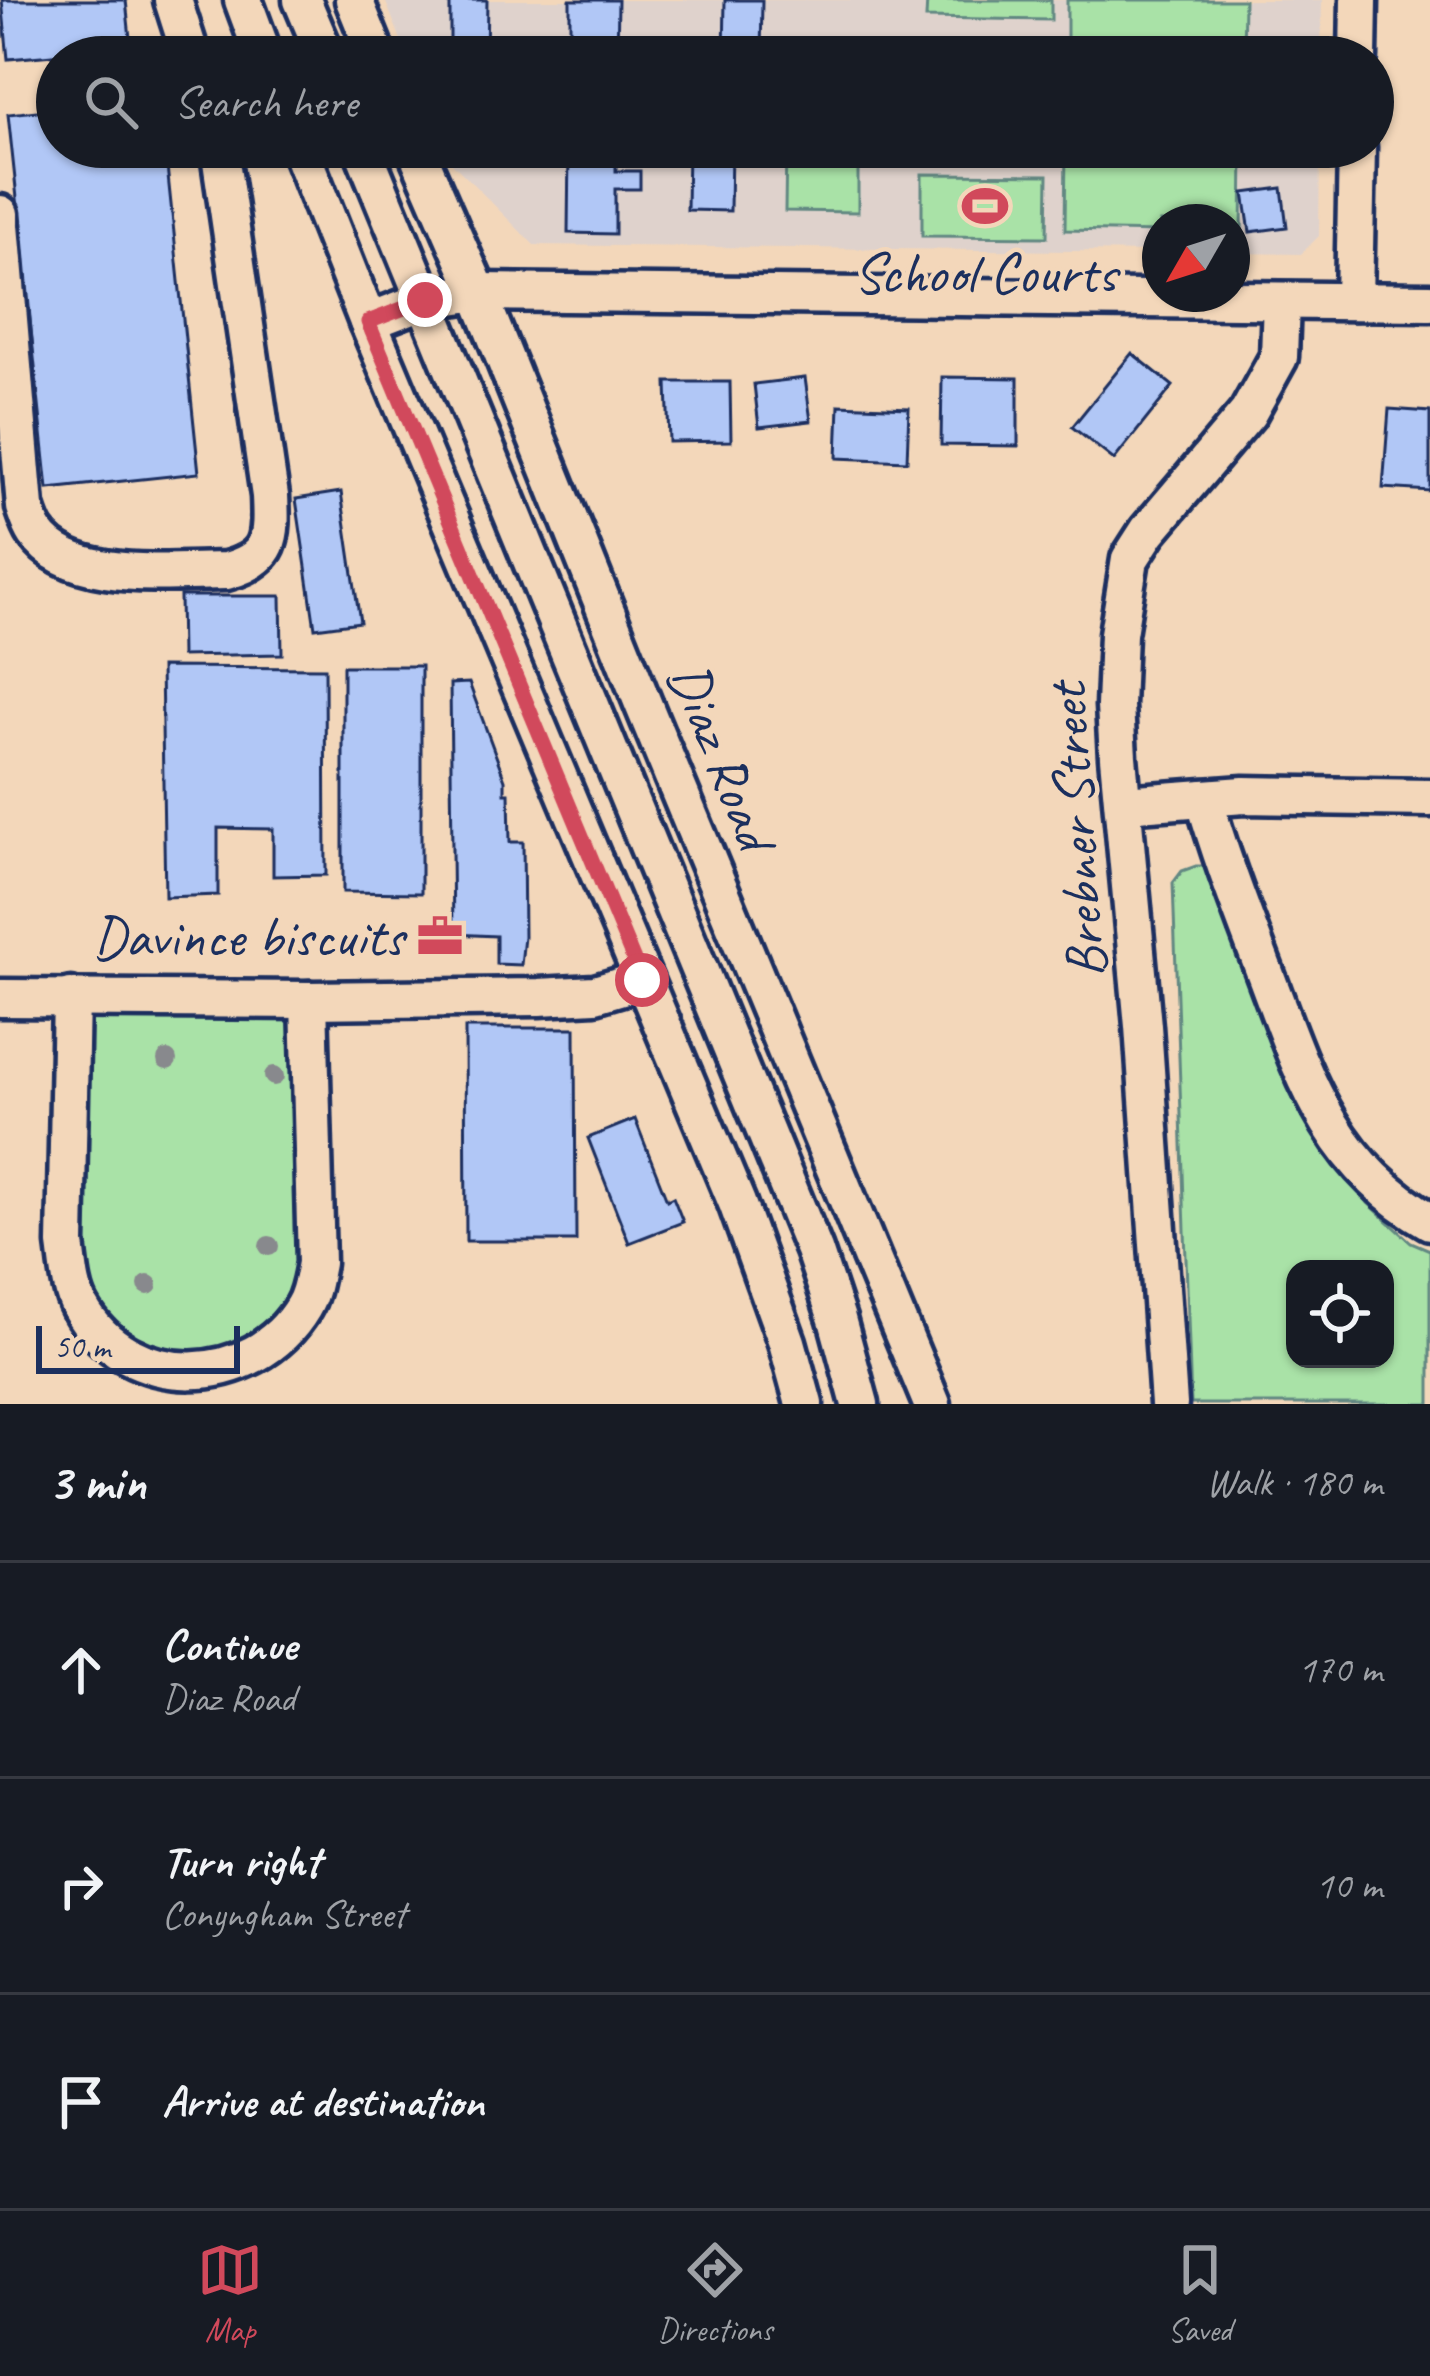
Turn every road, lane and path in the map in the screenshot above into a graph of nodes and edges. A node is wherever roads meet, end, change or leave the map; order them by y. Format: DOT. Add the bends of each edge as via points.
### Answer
graph roads {
  1 [pos="172,0"];
  2 [pos="243,0"];
  3 [pos="302,0"];
  4 [pos="354,0"];
  5 [pos="1360,0"];
  6 [pos="184,36"];
  7 [pos="256,36"];
  8 [pos="317,36"];
  9 [pos="369,36"];
  10 [pos="1359,36"];
  11 [pos="222,168"];
  12 [pos="307,168"];
  13 [pos="371,168"];
  14 [pos="424,168"];
  15 [pos="1357,168"];
  16 [pos="0,214"];
  17 [pos="478,292"];
  18 [pos="425,300"];
  19 [pos="1281,301"];
  20 [pos="1354,301"];
  21 [pos="1430,302"];
  22 [pos="368,322"];
  23 [pos="1204,798"];
  24 [pos="1430,798"];
  25 [pos="1124,804"];
  26 [pos="642,980"];
  27 [pos="71,997"];
  28 [pos="0,998"];
  29 [pos="309,1000"];
  30 [pos="1430,1221"];
  31 [pos="805,1404"];
  32 [pos="860,1404"];
  33 [pos="932,1404"];
  34 [pos="1169,1404"];
  1 -- 6 [label="street"];
  2 -- 7 [label="street"];
  3 -- 8 [label="street"];
  4 -- 9 [label="street"];
  5 -- 10 [label="street"];
  11 -- 16 [label="street" via="272,532 243,567 226,571 121,572 76,562 35,533 25,507"];
  12 -- 22 [label="street"];
  13 -- 18 [label="street, Diaz Road"];
  14 -- 17 [label="street, Diaz Road"];
  15 -- 20 [label="street"];
  17 -- 18 [label="street"];
  17 -- 19 [label="street"];
  17 -- 33 [label="street, Diaz Road"];
  18 -- 22 [label="street"];
  18 -- 32 [label="street, Diaz Road" via="814,1250"];
  19 -- 20 [label="street"];
  19 -- 25 [label="street, Brebner Street" via="1280,357 1263,390 1130,560 1115,706"];
  20 -- 21 [label="street"];
  22 -- 26 [label="street"];
  23 -- 24 [label="street"];
  23 -- 25 [label="street"];
  23 -- 30 [label="street" via="1317,1103 1365,1172"];
  25 -- 34 [label="street, Brebner Street"];
  26 -- 29 [label="street" via="595,994"];
  26 -- 31 [label="street" via="737,1203"];
  27 -- 28 [label="street"];
  27 -- 29 [label="street"];
  27 -- 29 [label="street" via="66,1244 74,1292 116,1347 182,1372 241,1360 269,1343 292,1323 311,1288"];
}
